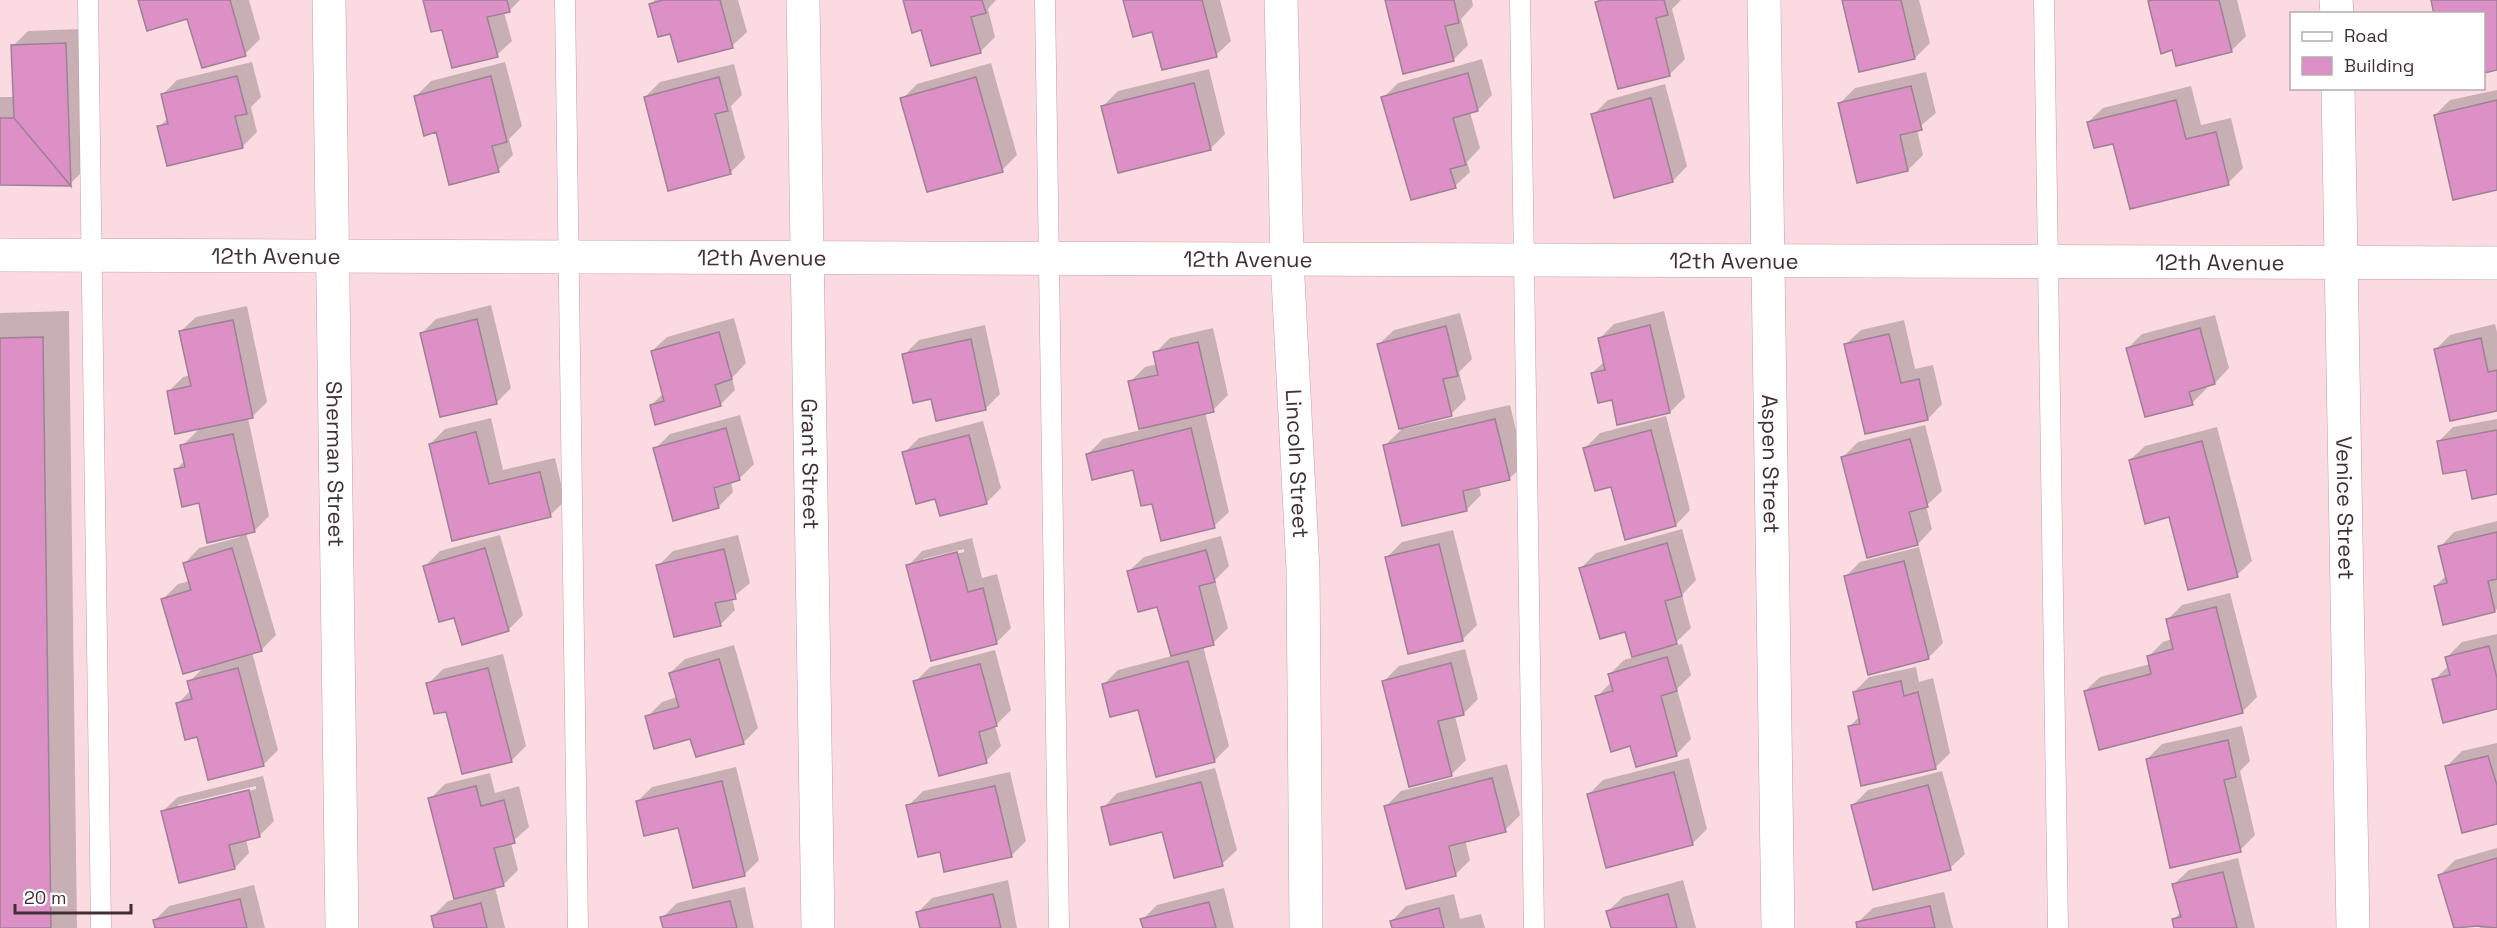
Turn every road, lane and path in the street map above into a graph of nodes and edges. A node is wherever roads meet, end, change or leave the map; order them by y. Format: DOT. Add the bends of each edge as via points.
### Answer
graph roads {
  1 [pos="88,0"];
  2 [pos="329,0"];
  3 [pos="565,0"];
  4 [pos="803,0"];
  5 [pos="1045,0"];
  6 [pos="1281,0"];
  7 [pos="1520,0"];
  8 [pos="1764,0"];
  9 [pos="2044,0"];
  10 [pos="2338,90"];
  11 [pos="0,255"];
  12 [pos="91,255"];
  13 [pos="331,256"];
  14 [pos="569,257"];
  15 [pos="806,258"];
  16 [pos="1050,259"];
  17 [pos="1287,259"];
  18 [pos="1525,260"];
  19 [pos="1769,261"];
  20 [pos="2047,261"];
  21 [pos="2342,263"];
  22 [pos="2497,263"];
  23 [pos="101,928"];
  24 [pos="342,928"];
  25 [pos="578,928"];
  26 [pos="818,928"];
  27 [pos="1059,928"];
  28 [pos="1306,928"];
  29 [pos="1534,928"];
  30 [pos="1778,928"];
  31 [pos="2058,928"];
  32 [pos="2353,928"];
  1 -- 12 [label="lane"];
  2 -- 13 [label="street, Sherman Street"];
  3 -- 14 [label="lane"];
  4 -- 15 [label="street, Grant Street"];
  5 -- 16 [label="lane"];
  6 -- 17 [label="street, Lincoln Street"];
  7 -- 18 [label="lane"];
  8 -- 19 [label="street, Aspen Street"];
  9 -- 20 [label="lane"];
  10 -- 21 [label="street, Venice Street"];
  11 -- 12 [label="street, 12th Avenue"];
  12 -- 13 [label="street, 12th Avenue"];
  12 -- 23 [label="lane"];
  13 -- 14 [label="street, 12th Avenue"];
  13 -- 24 [label="street, Sherman Street"];
  14 -- 15 [label="street, 12th Avenue"];
  14 -- 25 [label="lane"];
  15 -- 16 [label="street, 12th Avenue"];
  15 -- 26 [label="street, Grant Street"];
  16 -- 17 [label="street, 12th Avenue"];
  16 -- 27 [label="lane"];
  17 -- 18 [label="street, 12th Avenue"];
  17 -- 28 [label="street, Lincoln Street" via="1303,570"];
  18 -- 19 [label="street, 12th Avenue"];
  18 -- 29 [label="lane"];
  19 -- 20 [label="street, 12th Avenue"];
  19 -- 30 [label="street, Aspen Street"];
  20 -- 21 [label="street, 12th Avenue"];
  20 -- 31 [label="lane"];
  21 -- 22 [label="street, 12th Avenue"];
  21 -- 32 [label="street, Venice Street"];
}
